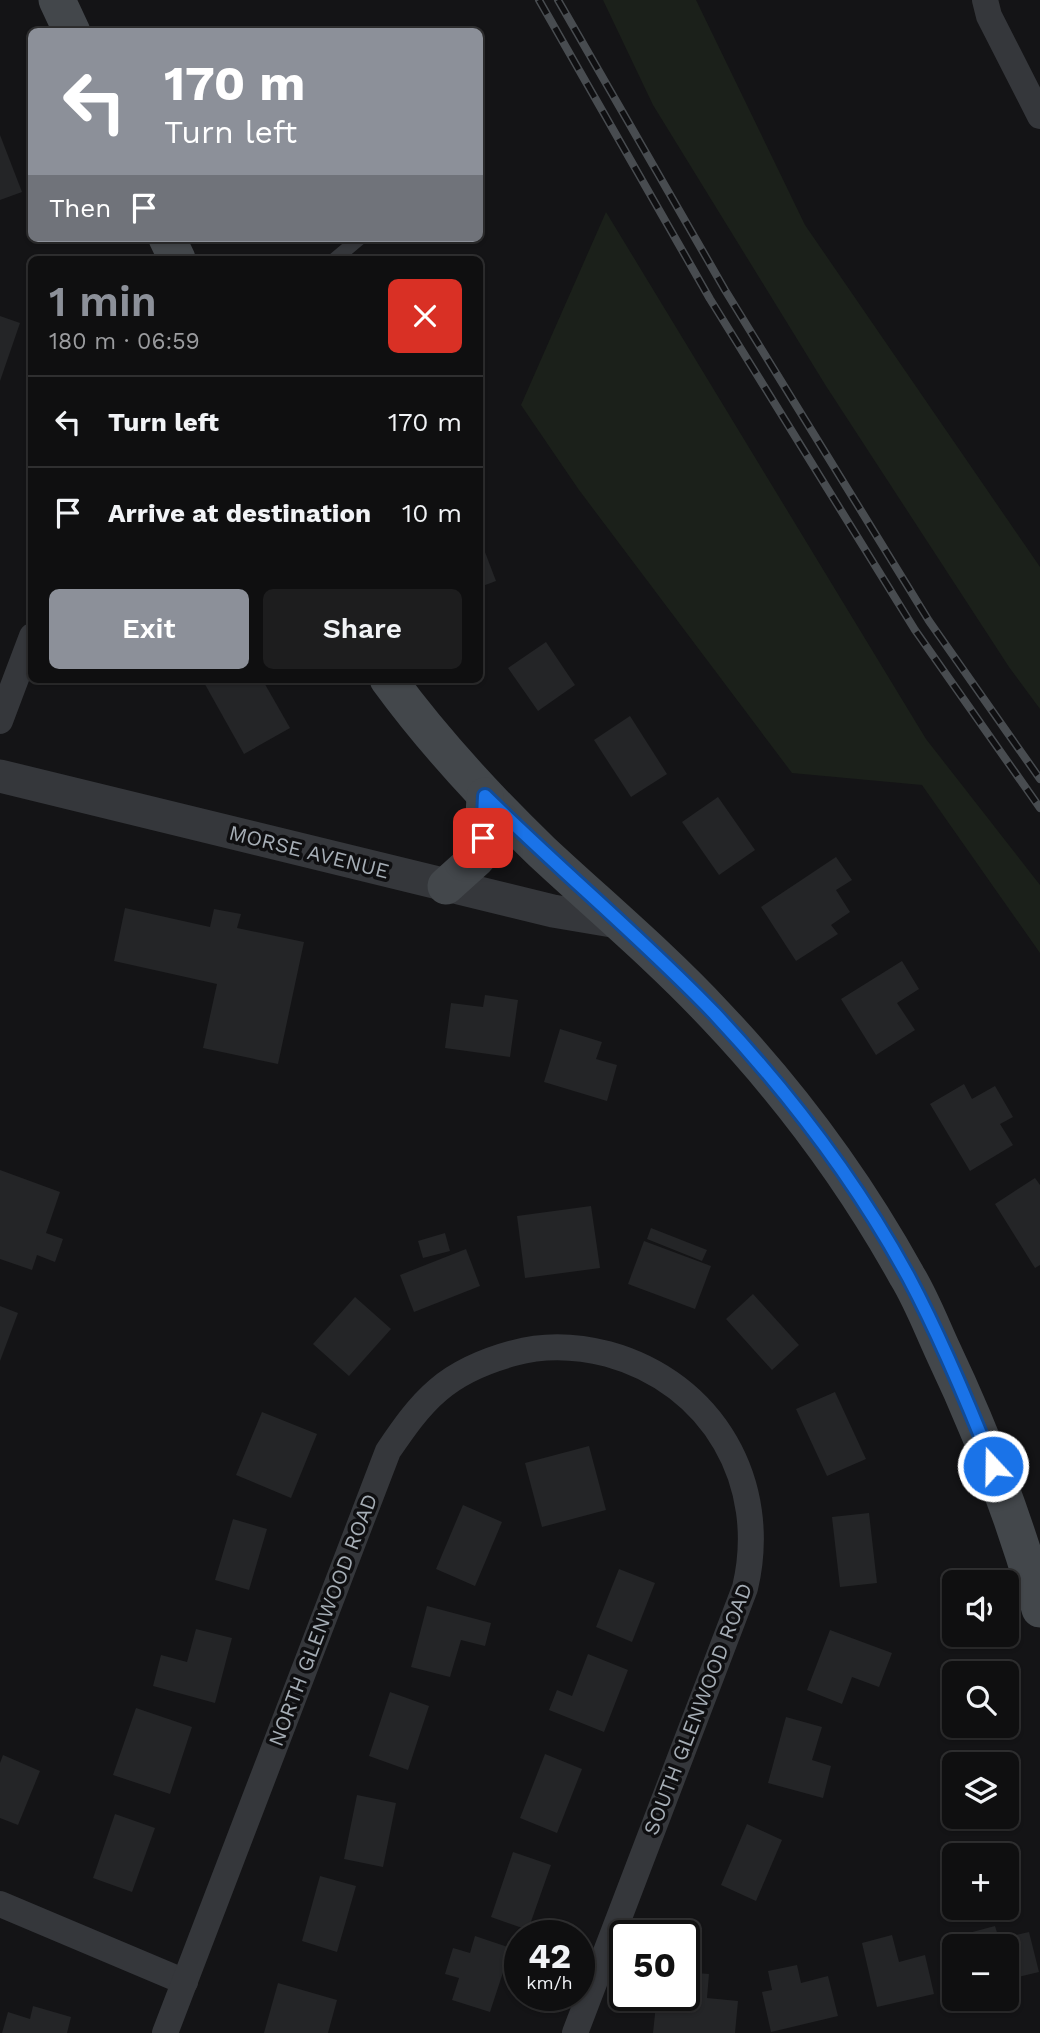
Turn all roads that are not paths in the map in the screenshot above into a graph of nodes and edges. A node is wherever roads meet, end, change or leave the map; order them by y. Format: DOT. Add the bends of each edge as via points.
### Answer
graph roads {
  1 [pos="57,0"];
  2 [pos="985,0"];
  3 [pos="70,28"];
  4 [pos="1040,116"];
  5 [pos="355,242"];
  6 [pos="339,256"];
  7 [pos="28,647"];
  8 [pos="391,683"];
  9 [pos="0,721"];
  10 [pos="0,776"];
  11 [pos="485,796"];
  12 [pos="446,886"];
  13 [pos="618,922"];
  14 [pos="610,1354"];
  15 [pos="1040,1609"];
  16 [pos="0,1904"];
  17 [pos="185,1982"];
  18 [pos="166,2033"];
  19 [pos="575,2033"];
  1 -- 3 [label="main road"];
  2 -- 4 [label="street"];
  5 -- 6 [label="lane"];
  7 -- 9 [label="street"];
  8 -- 11 [label="main road"];
  10 -- 12 [label="street, MORSE AVENUE"];
  11 -- 12 [label="main road" via="477,858"];
  11 -- 13 [label="main road"];
  12 -- 13 [label="street, MORSE AVENUE"];
  13 -- 15 [label="main road" via="715,1015 766,1072 870,1214 909,1278 972,1412"];
  14 -- 17 [label="street, NORTH GLENWOOD ROAD" via="570,1346 530,1349 491,1359 439,1389 411,1417 378,1476"];
  14 -- 19 [label="street, SOUTH GLENWOOD ROAD" via="665,1377 696,1403 731,1451 745,1489 750,1569"];
  16 -- 17 [label="street"];
  17 -- 18 [label="street, NORTH GLENWOOD ROAD"];
}
